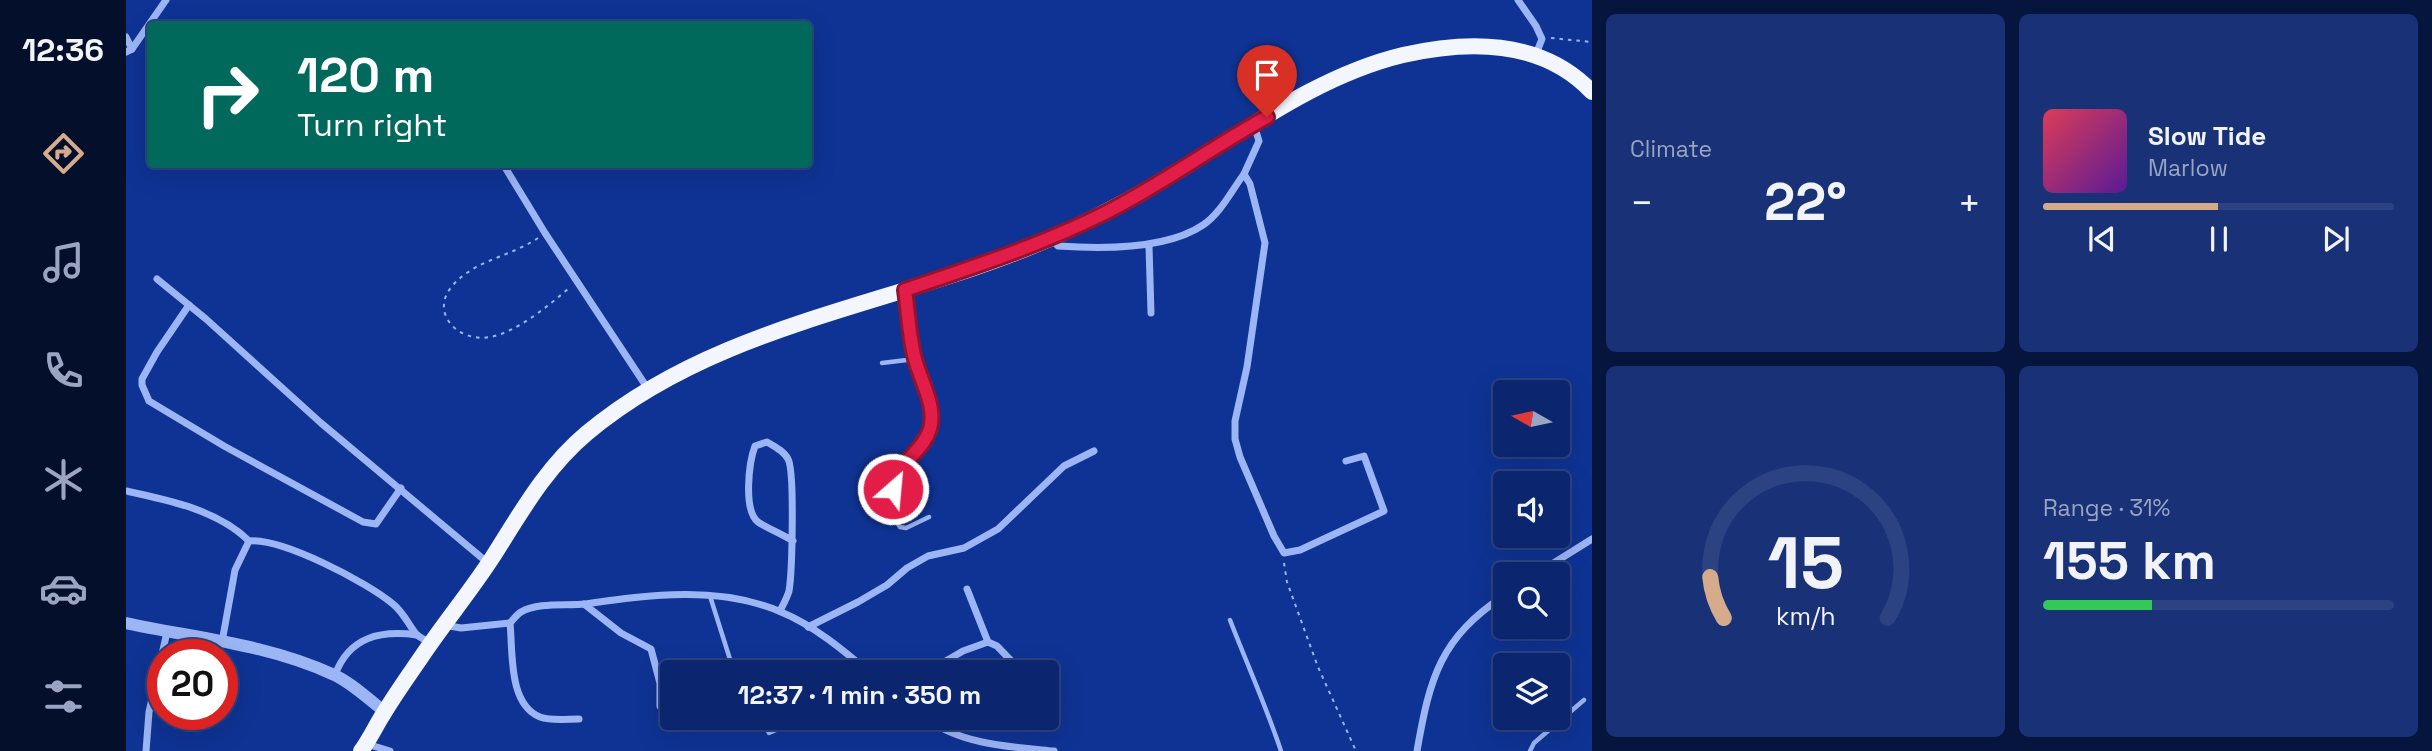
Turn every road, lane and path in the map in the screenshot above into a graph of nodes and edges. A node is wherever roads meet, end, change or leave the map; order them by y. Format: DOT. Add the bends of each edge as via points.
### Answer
graph roads {
  1 [pos="166,0"];
  2 [pos="1518,0"];
  3 [pos="150,21"];
  4 [pos="147,26"];
  5 [pos="126,37"];
  6 [pos="1592,42"];
  7 [pos="1539,47"];
  8 [pos="129,50"];
  9 [pos="1592,92"];
  10 [pos="1254,124"];
  11 [pos="505,168"];
  12 [pos="1244,173"];
  13 [pos="545,233"];
  14 [pos="1051,238"];
  15 [pos="1149,246"];
  16 [pos="157,279"];
  17 [pos="576,282"];
  18 [pos="905,290"];
  19 [pos="189,305"];
  20 [pos="1151,313"];
  21 [pos="915,359"];
  22 [pos="882,363"];
  23 [pos="648,389"];
  24 [pos="1094,451"];
  25 [pos="1346,461"];
  26 [pos="401,488"];
  27 [pos="126,491"];
  28 [pos="929,517"];
  29 [pos="249,541"];
  30 [pos="793,541"];
  31 [pos="1592,541"];
  32 [pos="1284,553"];
  33 [pos="1556,562"];
  34 [pos="489,563"];
  35 [pos="967,589"];
  36 [pos="710,596"];
  37 [pos="1493,603"];
  38 [pos="584,604"];
  39 [pos="780,611"];
  40 [pos="1230,620"];
  41 [pos="126,623"];
  42 [pos="510,623"];
  43 [pos="443,625"];
  44 [pos="808,627"];
  45 [pos="167,632"];
  46 [pos="206,639"];
  47 [pos="223,639"];
  48 [pos="424,639"];
  49 [pos="988,642"];
  50 [pos="238,646"];
  51 [pos="730,660"];
  52 [pos="853,660"];
  53 [pos="948,660"];
  54 [pos="1010,660"];
  55 [pos="335,675"];
  56 [pos="660,682"];
  57 [pos="1584,700"];
  58 [pos="385,712"];
  59 [pos="579,719"];
  60 [pos="948,730"];
  61 [pos="363,747"];
  62 [pos="1418,747"];
  63 [pos="146,751"];
  64 [pos="390,751"];
  65 [pos="1054,751"];
  66 [pos="1281,751"];
  67 [pos="1356,751"];
  68 [pos="1428,751"];
  69 [pos="1530,751"];
  1 -- 3 [label="street"];
  2 -- 7 [label="street" via="1536,26"];
  4 -- 8 [label="street"];
  5 -- 8 [label="street"];
  6 -- 7 [label="path" via="1560,38"];
  7 -- 9 [label="highway"];
  7 -- 10 [label="highway" via="1486,45 1400,56 1334,80"];
  10 -- 12 [label="street" via="1259,141"];
  10 -- 14 [label="highway" via="1143,192"];
  11 -- 13 [label="street"];
  12 -- 15 [label="street" via="1204,225"];
  12 -- 32 [label="street" via="1265,243 1235,439"];
  13 -- 17 [label="street"];
  13 -- 17 [label="path" via="453,285 443,308 447,320 458,332 474,338 492,337 545,309"];
  14 -- 15 [label="street" via="1058,246 1067,247"];
  14 -- 18 [label="highway"];
  15 -- 20 [label="street"];
  16 -- 19 [label="street"];
  17 -- 23 [label="street"];
  18 -- 21 [label="lane"];
  18 -- 23 [label="highway" via="793,325"];
  19 -- 26 [label="street"];
  19 -- 26 [label="street" via="142,379 149,401 371,525 381,519"];
  21 -- 22 [label="lane"];
  21 -- 28 [label="lane" via="930,406 931,426 895,478 891,513 900,527 906,528"];
  23 -- 34 [label="highway" via="569,451 528,500"];
  24 -- 44 [label="street" via="1064,466 998,529 964,548 928,556 858,602"];
  25 -- 32 [label="street" via="1364,456 1384,511"];
  26 -- 34 [label="street"];
  27 -- 29 [label="street" via="216,519 239,530"];
  29 -- 47 [label="street" via="235,570"];
  29 -- 48 [label="street" via="280,545 360,583 392,603"];
  30 -- 30 [label="street" via="789,459 767,442 755,446 751,456 751,512"];
  30 -- 39 [label="street" via="789,592"];
  31 -- 33 [label="street"];
  32 -- 67 [label="path" via="1287,582"];
  34 -- 43 [label="highway"];
  35 -- 49 [label="street"];
  36 -- 38 [label="street" via="626,597"];
  36 -- 39 [label="street"];
  36 -- 51 [label="lane"];
  37 -- 62 [label="street" via="1463,627 1442,660 1426,699"];
  38 -- 42 [label="street" via="539,607 520,612"];
  38 -- 56 [label="street" via="621,633 652,649"];
  39 -- 44 [label="street"];
  40 -- 66 [label="lane"];
  41 -- 45 [label="street"];
  42 -- 43 [label="street" via="461,628"];
  42 -- 59 [label="street" via="520,700 539,717"];
  43 -- 48 [label="highway"];
  44 -- 52 [label="street"];
  45 -- 46 [label="street"];
  45 -- 63 [label="street" via="149,712"];
  48 -- 55 [label="street" via="395,632 376,635 340,660"];
  48 -- 58 [label="highway"];
  49 -- 53 [label="street"];
  49 -- 54 [label="street"];
  50 -- 55 [label="street" via="289,657"];
  55 -- 58 [label="street"];
  57 -- 69 [label="lane"];
  58 -- 61 [label="highway"];
  60 -- 65 [label="street" via="987,743"];
  61 -- 64 [label="street"];
  62 -- 68 [label="street"];
}
